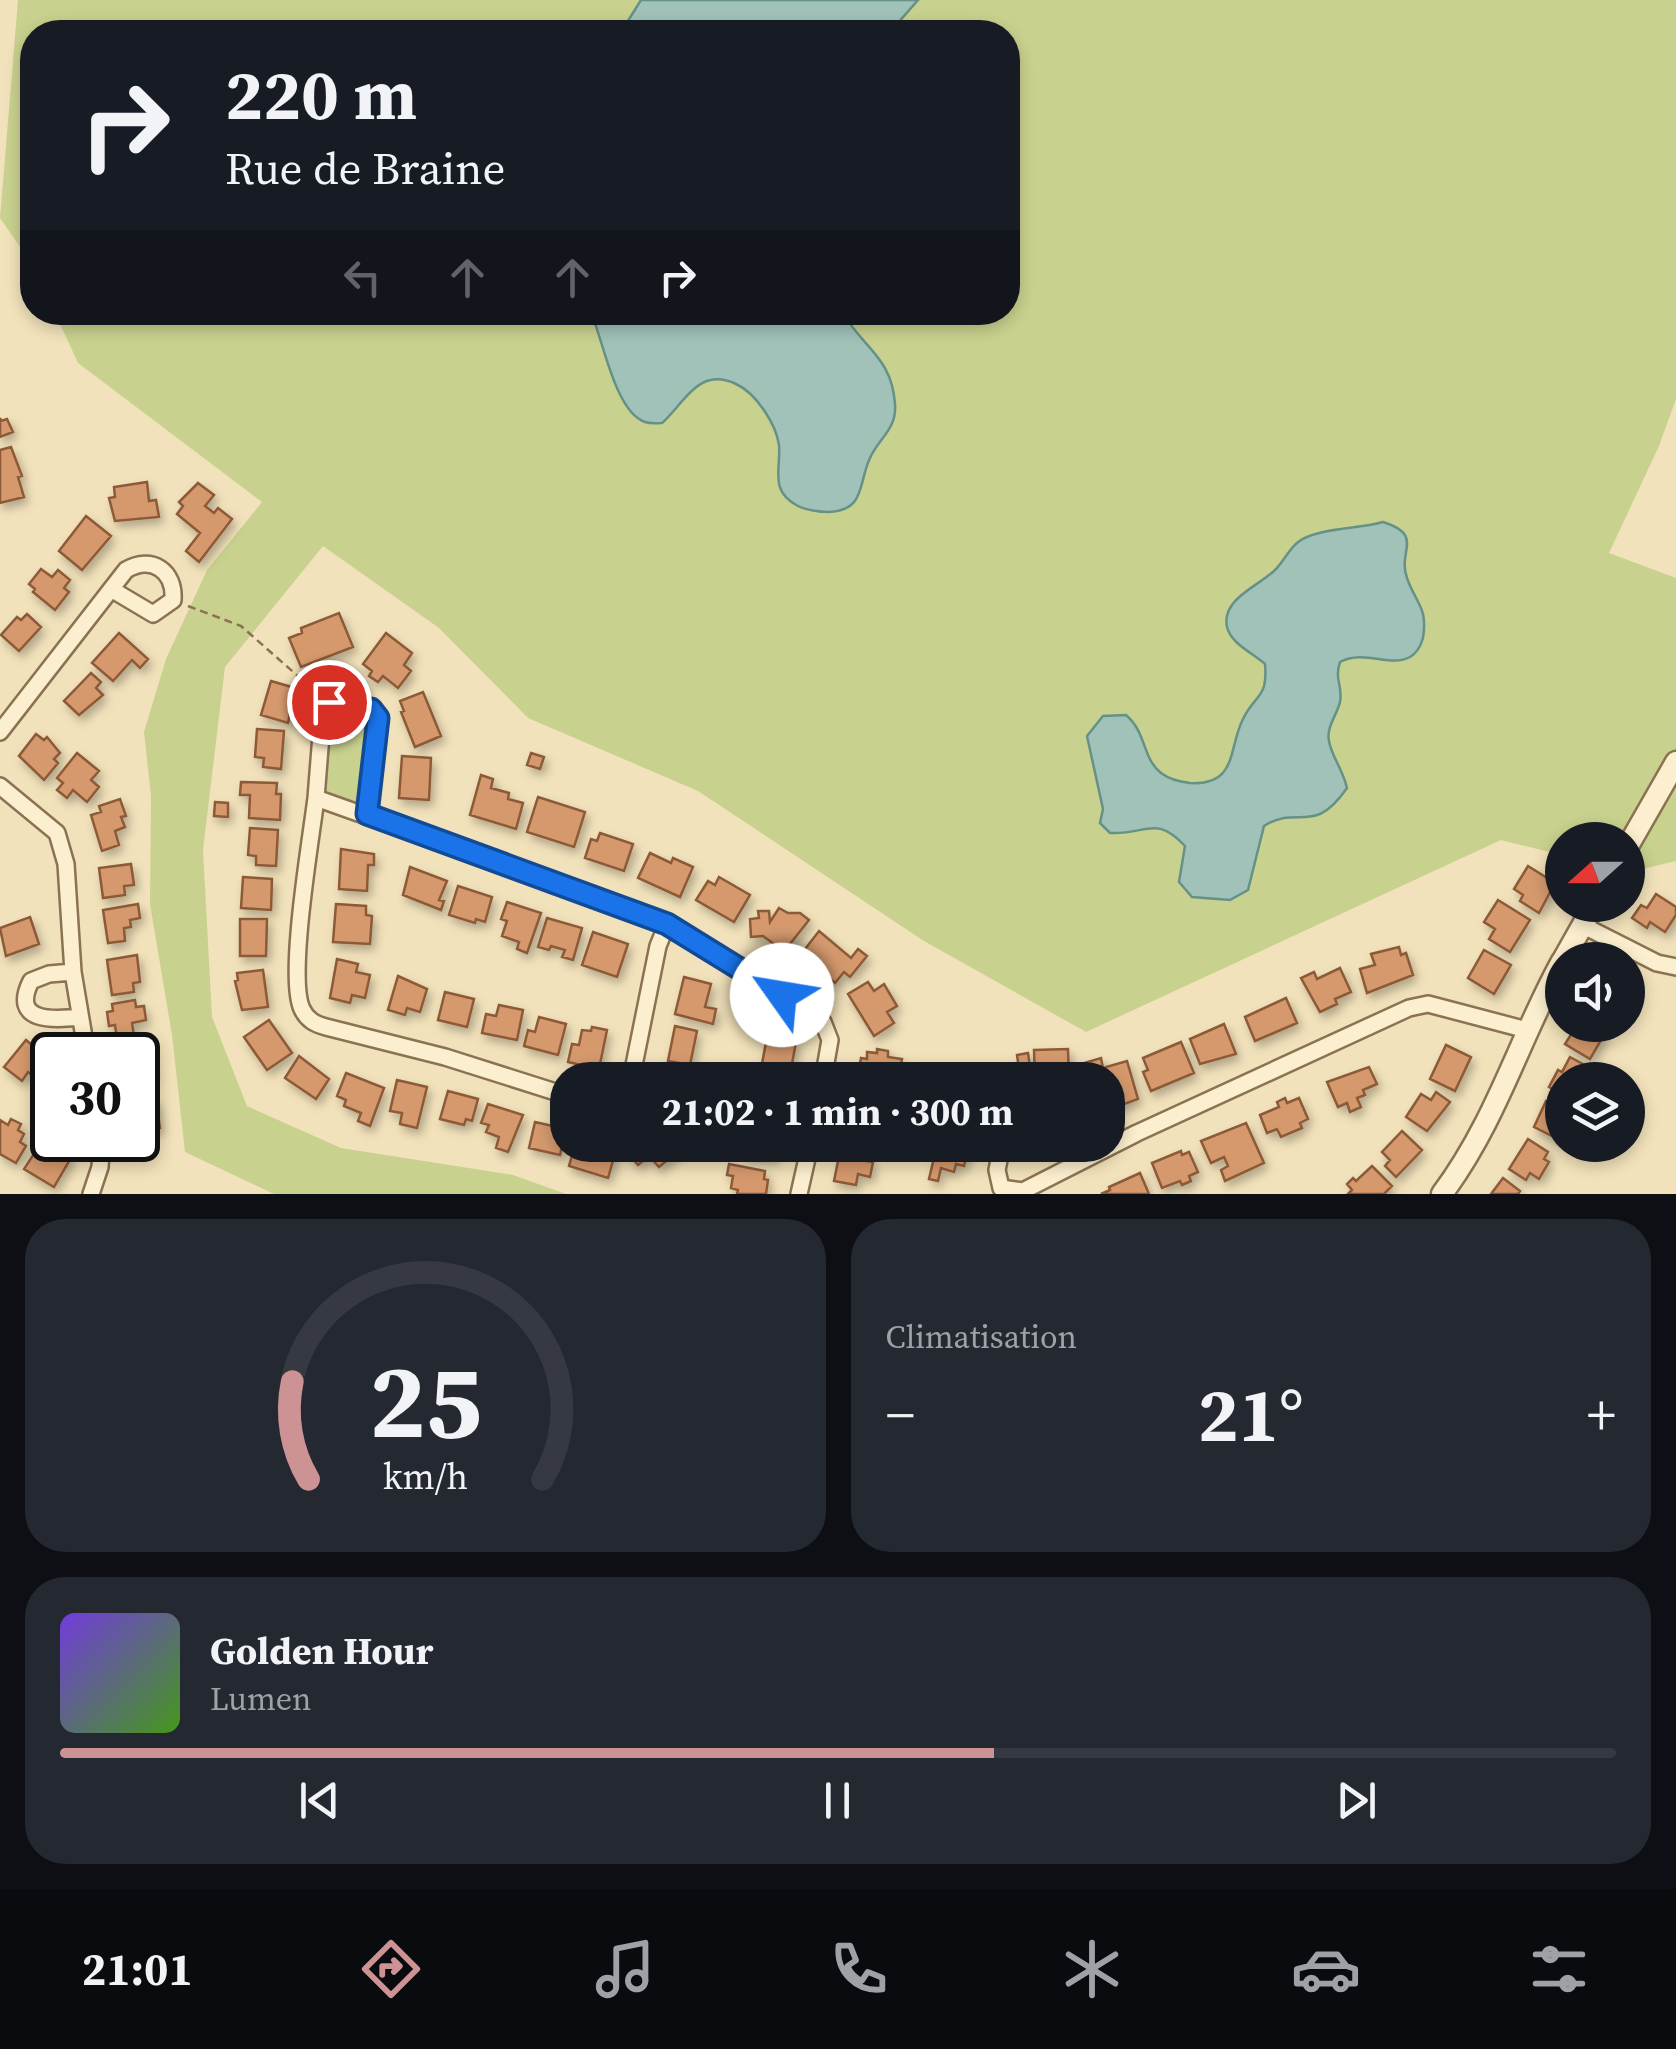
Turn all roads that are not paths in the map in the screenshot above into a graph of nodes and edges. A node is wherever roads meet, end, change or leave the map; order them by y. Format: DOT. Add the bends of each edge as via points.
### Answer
graph roads {
  1 [pos="111,589"];
  2 [pos="0,732"];
  3 [pos="1676,762"];
  4 [pos="0,786"];
  5 [pos="316,798"];
  6 [pos="367,814"];
  7 [pos="1642,822"];
  8 [pos="1584,922"];
  9 [pos="667,924"];
  10 [pos="1582,925"];
  11 [pos="1573,942"];
  12 [pos="1676,967"];
  13 [pos="73,972"];
  14 [pos="1545,995"];
  15 [pos="80,1018"];
  16 [pos="1527,1030"];
  17 [pos="83,1032"];
  18 [pos="635,1062"];
  19 [pos="826,1062"];
  20 [pos="550,1090"];
  21 [pos="1125,1141"];
  22 [pos="100,1162"];
  23 [pos="806,1162"];
  24 [pos="999,1162"];
  25 [pos="1080,1162"];
  26 [pos="90,1194"];
  27 [pos="799,1194"];
  28 [pos="1442,1194"];
  1 -- 1 [label="street" via="126,570 153,563 174,588 173,600 153,614"];
  1 -- 2 [label="street"];
  3 -- 7 [label="street"];
  4 -- 13 [label="street" via="57,832 66,864"];
  5 -- 6 [label="street"];
  5 -- 6 [label="street" via="323,710 329,702 371,709 378,718"];
  5 -- 20 [label="street" via="298,954 304,1014 318,1024"];
  6 -- 9 [label="street"];
  8 -- 10 [label="street"];
  9 -- 18 [label="street"];
  9 -- 19 [label="street" via="823,1022 830,1040"];
  10 -- 11 [label="street"];
  10 -- 12 [label="street"];
  13 -- 15 [label="street"];
  13 -- 15 [label="street" via="38,977 26,997 39,1018"];
  14 -- 16 [label="street"];
  15 -- 17 [label="street"];
  16 -- 21 [label="street" via="1428,1004 1409,1008"];
  16 -- 28 [label="street" via="1484,1132"];
  22 -- 26 [label="street"];
  23 -- 27 [label="street"];
  24 -- 25 [label="street" via="1001,1188 1023,1191"];
}
